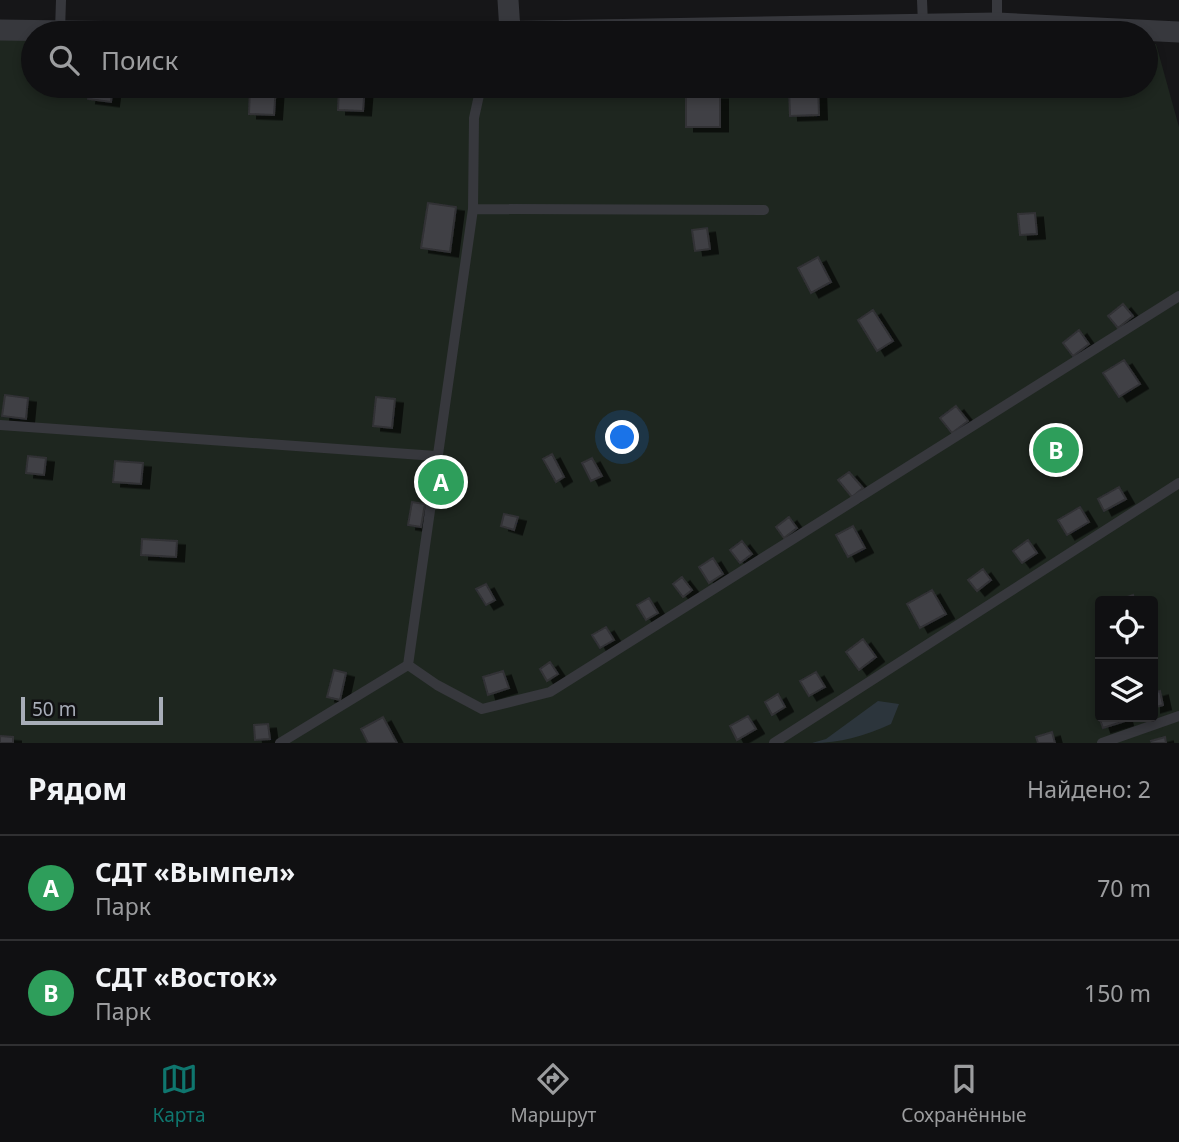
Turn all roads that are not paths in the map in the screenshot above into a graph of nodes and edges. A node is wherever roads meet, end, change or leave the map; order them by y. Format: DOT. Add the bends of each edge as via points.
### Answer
graph roads {
  1 [pos="61,0"];
  2 [pos="508,0"];
  3 [pos="922,0"];
  4 [pos="997,0"];
  5 [pos="60,21"];
  6 [pos="509,21"];
  7 [pos="923,21"];
  8 [pos="997,21"];
  9 [pos="0,30"];
  10 [pos="21,30"];
  11 [pos="1158,31"];
  12 [pos="1179,32"];
  13 [pos="478,98"];
  14 [pos="472,209"];
  15 [pos="764,210"];
  16 [pos="1179,296"];
  17 [pos="0,425"];
  18 [pos="436,456"];
  19 [pos="1179,483"];
  20 [pos="408,664"];
  21 [pos="1179,716"];
  22 [pos="280,743"];
  23 [pos="774,743"];
  24 [pos="1102,743"];
  1 -- 5 [label="lane"];
  2 -- 6 [label="street"];
  3 -- 7 [label="lane"];
  4 -- 8 [label="lane"];
  9 -- 10 [label="street"];
  11 -- 12 [label="street"];
  13 -- 14 [label="lane"];
  14 -- 15 [label="lane"];
  14 -- 18 [label="lane"];
  16 -- 20 [label="lane" via="550,692 482,709"];
  17 -- 18 [label="lane"];
  18 -- 20 [label="lane"];
  19 -- 23 [label="lane"];
  20 -- 22 [label="lane"];
  21 -- 24 [label="lane"];
}
